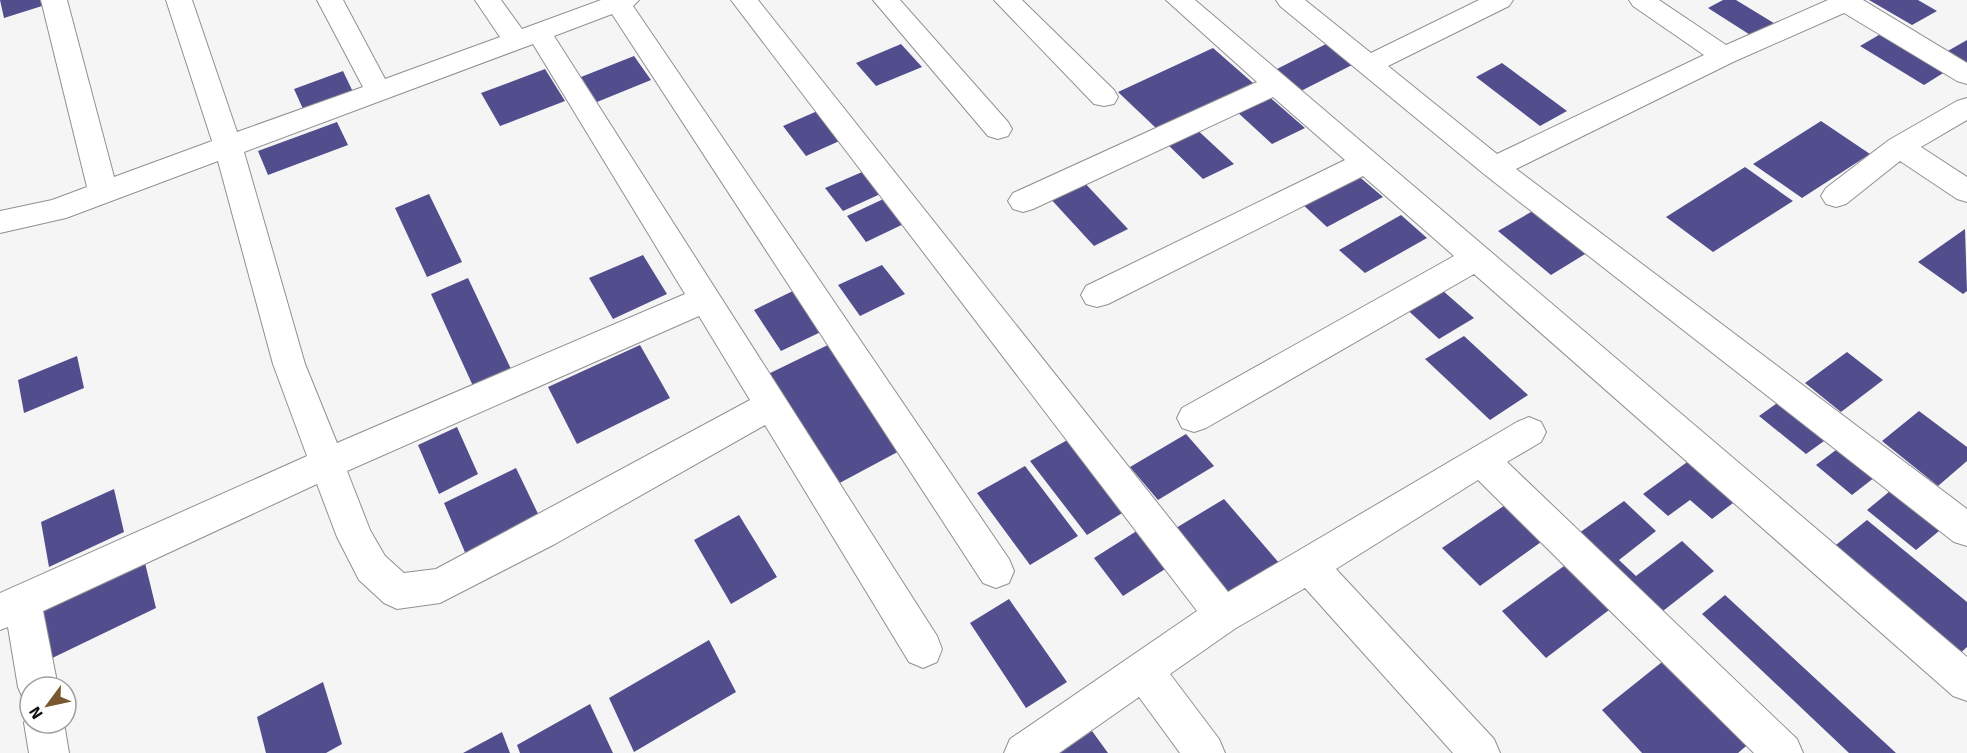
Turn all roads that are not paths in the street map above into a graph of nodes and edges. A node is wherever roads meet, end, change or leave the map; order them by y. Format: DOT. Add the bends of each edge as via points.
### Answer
graph roads {
  1 [pos="54,0"];
  2 [pos="179,0"];
  3 [pos="330,0"];
  4 [pos="488,0"];
  5 [pos="744,0"];
  6 [pos="886,0"];
  7 [pos="1007,0"];
  8 [pos="1179,0"];
  9 [pos="1289,0"];
  10 [pos="1500,0"];
  11 [pos="1642,0"];
  12 [pos="620,1"];
  13 [pos="1846,1"];
  14 [pos="528,36"];
  15 [pos="1725,56"];
  16 [pos="1368,65"];
  17 [pos="1967,75"];
  18 [pos="1277,84"];
  19 [pos="379,92"];
  20 [pos="1104,97"];
  21 [pos="1967,108"];
  22 [pos="998,129"];
  23 [pos="228,146"];
  24 [pos="1899,147"];
  25 [pos="1367,162"];
  26 [pos="1494,167"];
  27 [pos="1967,191"];
  28 [pos="103,193"];
  29 [pos="1836,196"];
  30 [pos="1023,201"];
  31 [pos="0,222"];
  32 [pos="1478,257"];
  33 [pos="1097,295"];
  34 [pos="705,299"];
  35 [pos="771,405"];
  36 [pos="1194,418"];
  37 [pos="1529,432"];
  38 [pos="1480,460"];
  39 [pos="326,464"];
  40 [pos="1967,530"];
  41 [pos="1309,566"];
  42 [pos="996,571"];
  43 [pos="11,607"];
  44 [pos="1223,615"];
  45 [pos="923,649"];
  46 [pos="1143,670"];
  47 [pos="34,675"];
  48 [pos="1967,682"];
  49 [pos="46,735"];
  50 [pos="50,753"];
  51 [pos="1024,753"];
  52 [pos="1205,753"];
  53 [pos="1480,753"];
  54 [pos="1783,753"];
  1 -- 28 [label="street"];
  2 -- 23 [label="street"];
  3 -- 19 [label="street"];
  4 -- 14 [label="street"];
  5 -- 44 [label="street"];
  6 -- 22 [label="street"];
  7 -- 20 [label="street"];
  8 -- 18 [label="street"];
  9 -- 16 [label="street"];
  10 -- 16 [label="street"];
  11 -- 15 [label="street"];
  12 -- 14 [label="street"];
  12 -- 42 [label="street"];
  13 -- 15 [label="street"];
  13 -- 17 [label="street"];
  14 -- 19 [label="street"];
  14 -- 34 [label="street"];
  15 -- 26 [label="street"];
  16 -- 26 [label="street"];
  18 -- 25 [label="street"];
  18 -- 30 [label="street"];
  19 -- 23 [label="street"];
  21 -- 24 [label="street"];
  23 -- 28 [label="street"];
  23 -- 39 [label="street" via="289,364"];
  24 -- 27 [label="street"];
  24 -- 29 [label="street"];
  25 -- 32 [label="street"];
  25 -- 33 [label="street"];
  26 -- 40 [label="street"];
  28 -- 31 [label="street" via="56,210"];
  32 -- 36 [label="street"];
  32 -- 48 [label="street"];
  34 -- 35 [label="street"];
  34 -- 39 [label="street"];
  35 -- 39 [label="street" via="440,586 397,591 372,568 355,537"];
  35 -- 45 [label="street"];
  37 -- 38 [label="street"];
  38 -- 41 [label="street"];
  38 -- 54 [label="street"];
  39 -- 43 [label="street"];
  41 -- 44 [label="street"];
  41 -- 53 [label="street"];
  43 -- 47 [label="street"];
  44 -- 46 [label="street"];
  46 -- 51 [label="street"];
  46 -- 52 [label="street"];
  49 -- 50 [label="street"];
}
